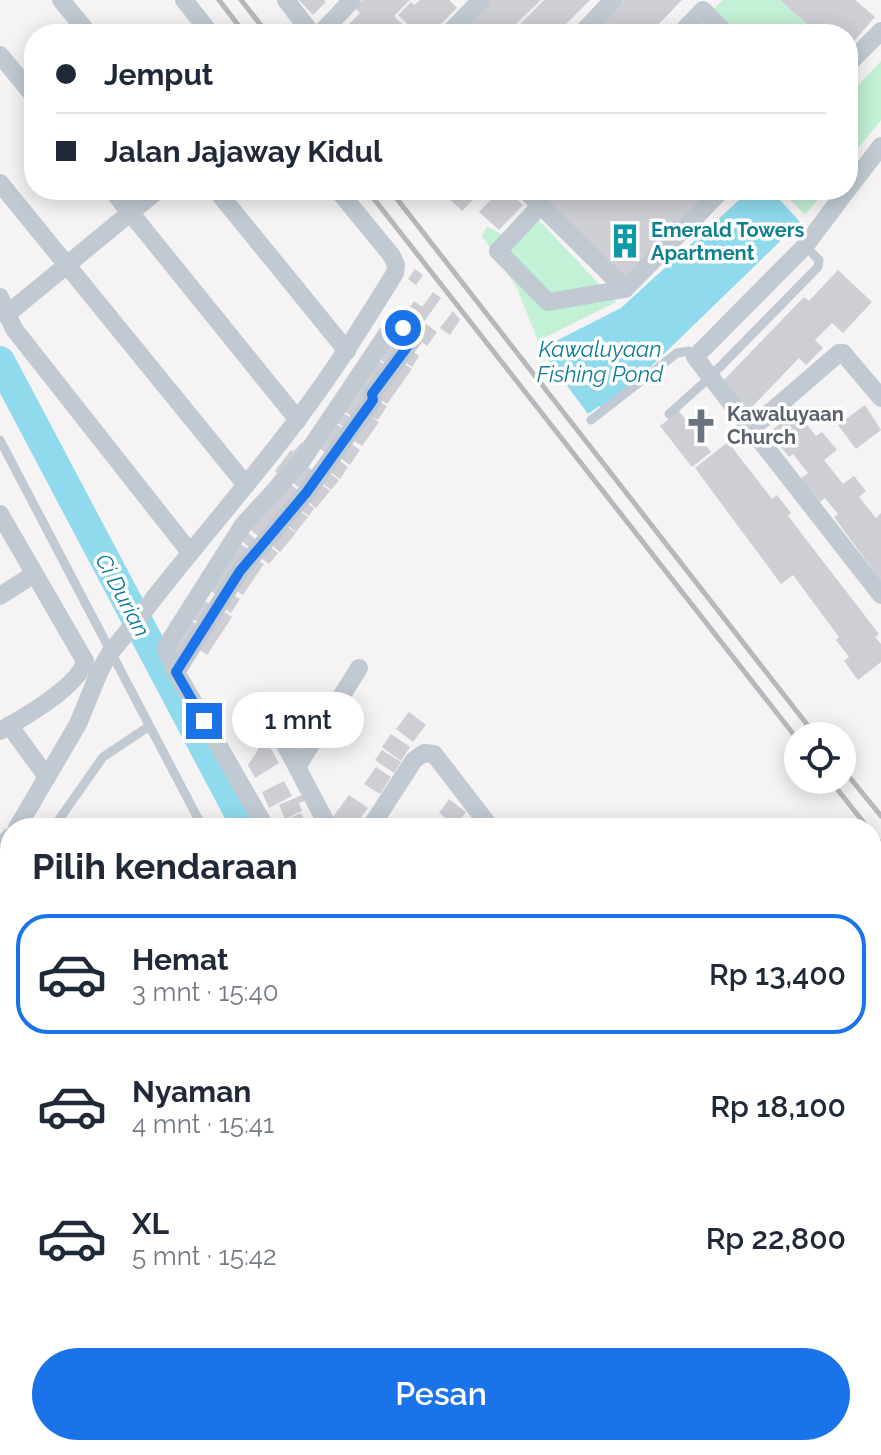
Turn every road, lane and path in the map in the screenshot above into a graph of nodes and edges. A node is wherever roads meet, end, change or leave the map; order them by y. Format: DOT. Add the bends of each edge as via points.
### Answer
graph roads {
  1 [pos="61,0"];
  2 [pos="184,0"];
  3 [pos="286,0"];
  4 [pos="352,0"];
  5 [pos="481,0"];
  6 [pos="613,0"];
  7 [pos="81,24"];
  8 [pos="203,24"];
  9 [pos="304,24"];
  10 [pos="329,24"];
  11 [pos="458,24"];
  12 [pos="590,24"];
  13 [pos="690,24"];
  14 [pos="716,24"];
  15 [pos="881,31"];
  16 [pos="858,54"];
  17 [pos="0,55"];
  18 [pos="24,84"];
  19 [pos="881,146"];
  20 [pos="858,177"];
  21 [pos="0,183"];
  22 [pos="120,200"];
  23 [pos="146,200"];
  24 [pos="224,200"];
  25 [pos="346,200"];
  26 [pos="534,200"];
  27 [pos="537,200"];
  28 [pos="712,200"];
  29 [pos="840,200"];
  30 [pos="131,213"];
  31 [pos="805,246"];
  32 [pos="67,263"];
  33 [pos="625,289"];
  34 [pos="3,306"];
  35 [pos="347,351"];
  36 [pos="695,357"];
  37 [pos="709,378"];
  38 [pos="881,398"];
  39 [pos="669,414"];
  40 [pos="298,420"];
  41 [pos="591,420"];
  42 [pos="751,429"];
  43 [pos="0,440"];
  44 [pos="246,485"];
  45 [pos="0,514"];
  46 [pos="189,551"];
  47 [pos="34,574"];
  48 [pos="881,595"];
  49 [pos="0,596"];
  50 [pos="359,668"];
  51 [pos="176,672"];
  52 [pos="148,727"];
  53 [pos="5,728"];
  54 [pos="279,733"];
  55 [pos="297,767"];
  56 [pos="47,777"];
  57 [pos="23,818"];
  58 [pos="60,818"];
  59 [pos="198,818"];
  60 [pos="260,818"];
  61 [pos="324,818"];
  62 [pos="376,818"];
  63 [pos="480,818"];
  1 -- 7 [label="street"];
  2 -- 8 [label="street"];
  3 -- 9 [label="street"];
  4 -- 10 [label="street"];
  5 -- 11 [label="street"];
  6 -- 12 [label="street"];
  13 -- 14 [label="street" via="703,10"];
  15 -- 16 [label="street"];
  17 -- 18 [label="street"];
  19 -- 20 [label="street"];
  21 -- 32 [label="street"];
  22 -- 30 [label="street"];
  23 -- 30 [label="street"];
  24 -- 35 [label="street"];
  25 -- 35 [label="street" via="396,265"];
  26 -- 33 [label="street" via="498,251 548,302"];
  27 -- 33 [label="street"];
  28 -- 33 [label="street"];
  29 -- 31 [label="street"];
  30 -- 32 [label="street"];
  30 -- 40 [label="street"];
  31 -- 36 [label="street"];
  31 -- 37 [label="lane" via="819,260 818,267"];
  32 -- 34 [label="street"];
  32 -- 44 [label="street"];
  34 -- 46 [label="street" via="14,329"];
  35 -- 40 [label="street"];
  36 -- 37 [label="street"];
  36 -- 41 [label="lane" via="689,351 677,353"];
  37 -- 39 [label="lane"];
  37 -- 42 [label="street"];
  38 -- 42 [label="street" via="839,353"];
  40 -- 44 [label="street"];
  42 -- 48 [label="street"];
  43 -- 52 [label="lane"];
  44 -- 46 [label="street"];
  45 -- 47 [label="street"];
  46 -- 56 [label="street, bridge" via="110,653"];
  47 -- 49 [label="street"];
  47 -- 53 [label="street" via="85,661 73,681"];
  50 -- 55 [label="street"];
  51 -- 51 [label="street" via="166,648 243,525 301,462 393,325 413,336 326,467 240,571"];
  51 -- 60 [label="street"];
  52 -- 58 [label="lane" via="103,757"];
  52 -- 59 [label="lane"];
  53 -- 56 [label="street"];
  54 -- 55 [label="street"];
  55 -- 61 [label="street"];
  56 -- 57 [label="street"];
  62 -- 63 [label="street" via="424,753 434,754"];
}
